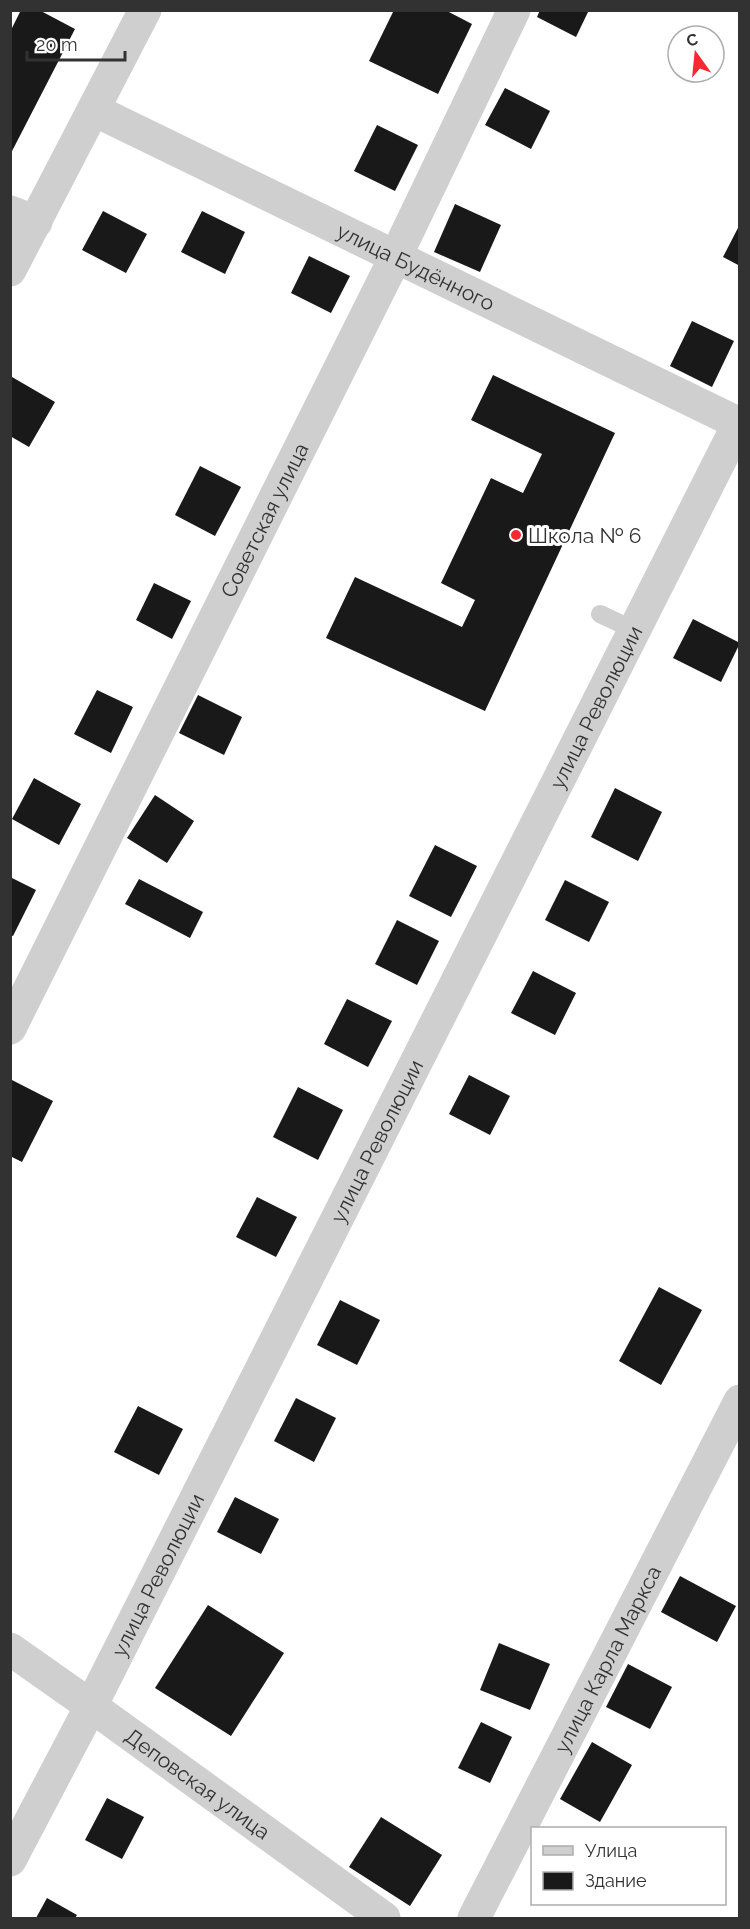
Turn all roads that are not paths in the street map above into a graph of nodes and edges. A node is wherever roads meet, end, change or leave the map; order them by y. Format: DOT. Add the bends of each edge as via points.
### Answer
graph roads {
  1 [pos="145,10"];
  2 [pos="514,10"];
  3 [pos="94,110"];
  4 [pos="23,217"];
  5 [pos="395,258"];
  6 [pos="10,270"];
  7 [pos="739,423"];
  8 [pos="600,614"];
  9 [pos="634,630"];
  10 [pos="10,1028"];
  11 [pos="740,1401"];
  12 [pos="10,1649"];
  13 [pos="91,1706"];
  14 [pos="10,1860"];
  15 [pos="384,1918"];
  16 [pos="474,1918"];
  1 -- 3 [label="street"];
  2 -- 5 [label="street, Советская улица"];
  3 -- 4 [label="street"];
  3 -- 5 [label="street, улица Будённого"];
  4 -- 6 [label="street"];
  5 -- 7 [label="street, улица Будённого"];
  5 -- 10 [label="street, Советская улица"];
  7 -- 9 [label="street, улица Революции"];
  8 -- 9 [label="lane"];
  9 -- 13 [label="street, улица Революции"];
  11 -- 16 [label="street, улица Карла Маркса"];
  12 -- 13 [label="street, Деповская улица"];
  13 -- 14 [label="street, улица Революции"];
  13 -- 15 [label="street, Деповская улица"];
}
